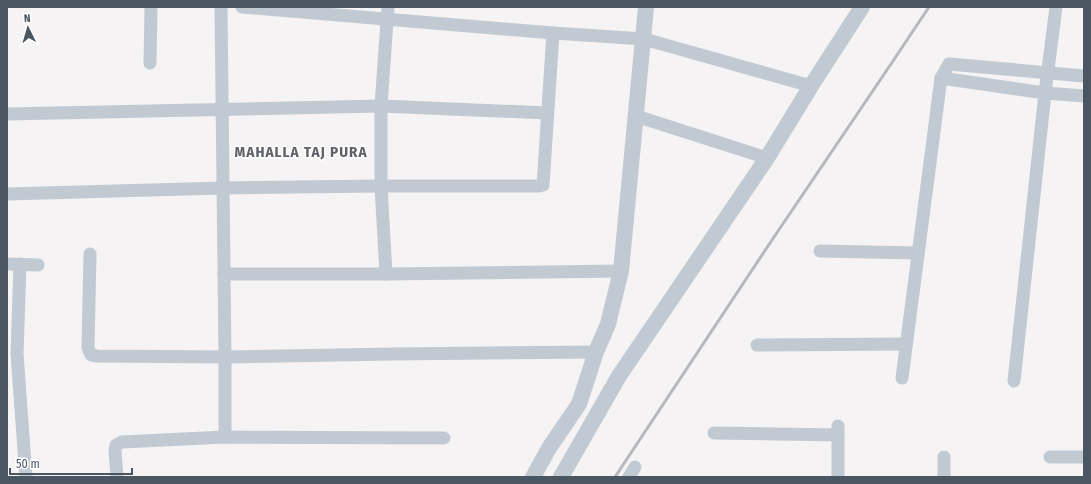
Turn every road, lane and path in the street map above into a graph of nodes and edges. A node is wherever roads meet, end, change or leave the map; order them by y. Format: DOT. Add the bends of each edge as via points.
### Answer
graph roads {
  1 [pos="151,7"];
  2 [pos="221,7"];
  3 [pos="242,7"];
  4 [pos="646,7"];
  5 [pos="862,7"];
  6 [pos="1056,7"];
  7 [pos="388,13"];
  8 [pos="553,33"];
  9 [pos="644,39"];
  10 [pos="150,63"];
  11 [pos="1048,72"];
  12 [pos="1084,76"];
  13 [pos="941,78"];
  14 [pos="811,86"];
  15 [pos="1045,93"];
  16 [pos="1084,96"];
  17 [pos="381,106"];
  18 [pos="222,110"];
  19 [pos="547,113"];
  20 [pos="7,114"];
  21 [pos="636,116"];
  22 [pos="767,158"];
  23 [pos="381,186"];
  24 [pos="223,188"];
  25 [pos="7,194"];
  26 [pos="820,251"];
  27 [pos="918,253"];
  28 [pos="90,254"];
  29 [pos="7,264"];
  30 [pos="20,264"];
  31 [pos="38,265"];
  32 [pos="621,271"];
  33 [pos="224,274"];
  34 [pos="386,274"];
  35 [pos="906,344"];
  36 [pos="757,345"];
  37 [pos="596,352"];
  38 [pos="225,357"];
  39 [pos="902,378"];
  40 [pos="1014,380"];
  41 [pos="714,433"];
  42 [pos="225,437"];
  43 [pos="444,438"];
  44 [pos="944,457"];
  45 [pos="1050,457"];
  46 [pos="1084,457"];
  47 [pos="26,477"];
  48 [pos="117,477"];
  49 [pos="533,477"];
  50 [pos="561,477"];
  51 [pos="838,477"];
  52 [pos="944,477"];
  1 -- 10 [label="street"];
  2 -- 18 [label="street"];
  3 -- 7 [label="street"];
  4 -- 9 [label="street"];
  5 -- 14 [label="street"];
  6 -- 11 [label="street"];
  7 -- 8 [label="street"];
  7 -- 17 [label="street"];
  8 -- 9 [label="street"];
  8 -- 19 [label="street"];
  9 -- 14 [label="street"];
  9 -- 21 [label="street"];
  11 -- 12 [label="street"];
  11 -- 13 [label="street" via="950,64"];
  11 -- 15 [label="street"];
  13 -- 15 [label="street"];
  13 -- 27 [label="street"];
  14 -- 22 [label="street"];
  15 -- 16 [label="street"];
  15 -- 40 [label="street"];
  17 -- 18 [label="street"];
  17 -- 19 [label="street"];
  17 -- 23 [label="street"];
  18 -- 20 [label="street"];
  18 -- 24 [label="street"];
  19 -- 23 [label="street" via="543,185"];
  21 -- 22 [label="street"];
  21 -- 32 [label="street"];
  22 -- 50 [label="street" via="619,376"];
  23 -- 24 [label="street"];
  23 -- 34 [label="street"];
  24 -- 25 [label="street"];
  24 -- 33 [label="street"];
  26 -- 27 [label="street"];
  27 -- 35 [label="street"];
  28 -- 38 [label="street" via="88,348 91,355"];
  29 -- 30 [label="street"];
  30 -- 31 [label="street"];
  30 -- 47 [label="street" via="17,354"];
  32 -- 34 [label="street"];
  32 -- 37 [label="street" via="608,324"];
  33 -- 34 [label="street"];
  33 -- 38 [label="street"];
  35 -- 36 [label="street"];
  35 -- 39 [label="street"];
  37 -- 38 [label="street"];
  37 -- 49 [label="street" via="579,404"];
  38 -- 42 [label="street"];
  41 -- 51 [label="street" via="838,430"];
  42 -- 43 [label="street"];
  42 -- 48 [label="street" via="122,442 116,445 115,451"];
  44 -- 52 [label="street"];
  45 -- 46 [label="street"];
}
